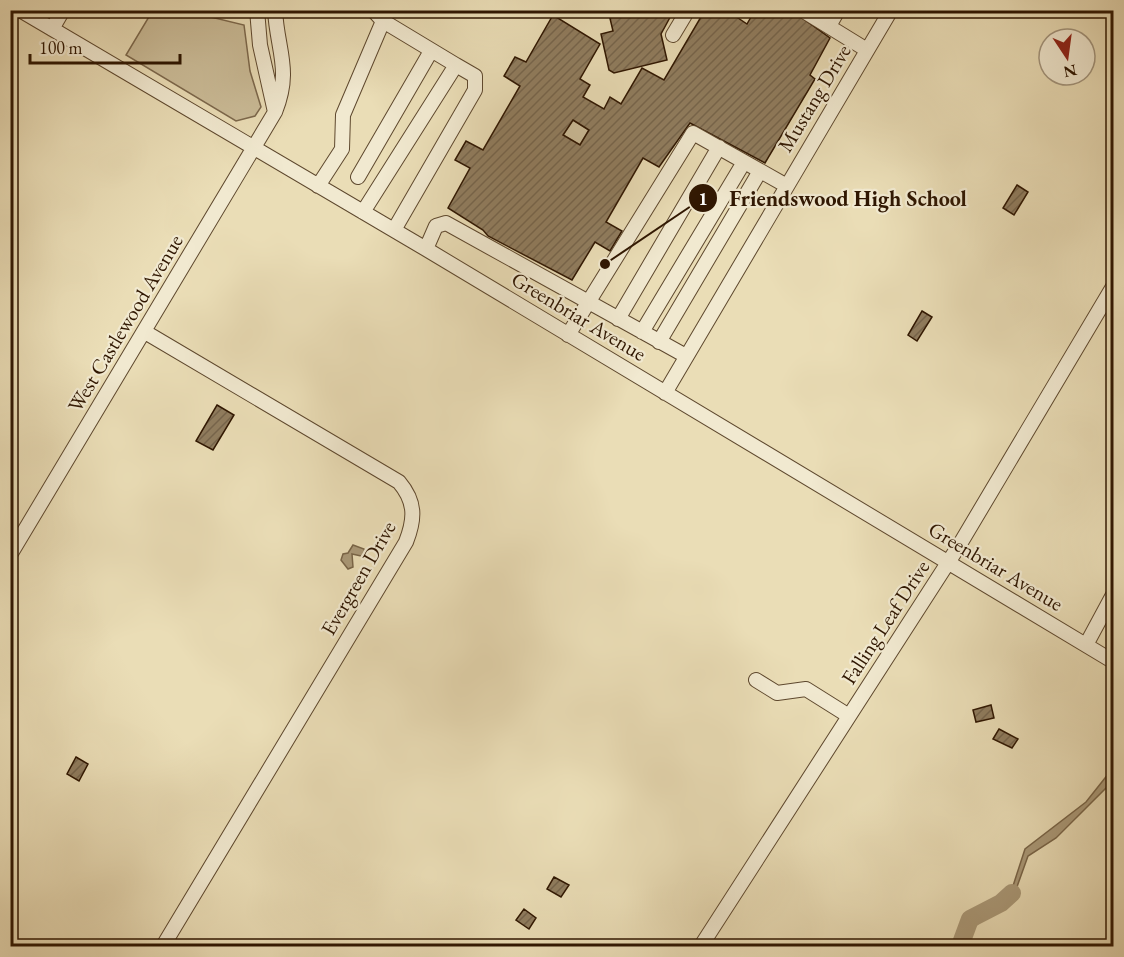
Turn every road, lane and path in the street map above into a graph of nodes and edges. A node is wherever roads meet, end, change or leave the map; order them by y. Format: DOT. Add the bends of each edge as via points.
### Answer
graph roads {
  1 [pos="20,10"];
  2 [pos="63,10"];
  3 [pos="257,10"];
  4 [pos="275,10"];
  5 [pos="373,10"];
  6 [pos="688,10"];
  7 [pos="838,10"];
  8 [pos="891,10"];
  9 [pos="803,11"];
  10 [pos="383,21"];
  11 [pos="828,26"];
  12 [pos="52,29"];
  13 [pos="673,35"];
  14 [pos="867,50"];
  15 [pos="431,51"];
  16 [pos="456,65"];
  17 [pos="275,111"];
  18 [pos="719,147"];
  19 [pos="255,148"];
  20 [pos="744,162"];
  21 [pos="760,171"];
  22 [pos="358,177"];
  23 [pos="318,186"];
  24 [pos="787,186"];
  25 [pos="363,212"];
  26 [pos="394,230"];
  27 [pos="426,249"];
  28 [pos="1113,285"];
  29 [pos="588,303"];
  30 [pos="618,320"];
  31 [pos="145,332"];
  32 [pos="642,332"];
  33 [pos="568,335"];
  34 [pos="659,342"];
  35 [pos="686,356"];
  36 [pos="664,393"];
  37 [pos="16,534"];
  38 [pos="10,555"];
  39 [pos="948,562"];
  40 [pos="1113,593"];
  41 [pos="1086,645"];
  42 [pos="1113,662"];
  43 [pos="756,680"];
  44 [pos="849,716"];
  45 [pos="163,946"];
  46 [pos="701,946"];
  1 -- 12 [label="street, Greenbriar Avenue"];
  2 -- 12 [label="street"];
  3 -- 17 [label="street" via="260,45"];
  4 -- 17 [label="street, West Castlewood Avenue" via="284,72 282,95"];
  5 -- 10 [label="street"];
  6 -- 13 [label="street"];
  7 -- 11 [label="street"];
  8 -- 14 [label="street, Mustang Drive"];
  9 -- 11 [label="street"];
  10 -- 15 [label="street"];
  10 -- 23 [label="street" via="343,115 342,149"];
  11 -- 14 [label="street"];
  12 -- 19 [label="street, Greenbriar Avenue"];
  14 -- 24 [label="street, Mustang Drive"];
  15 -- 16 [label="street"];
  15 -- 22 [label="street"];
  16 -- 25 [label="street"];
  16 -- 26 [label="street" via="475,76 475,90"];
  17 -- 19 [label="street, West Castlewood Avenue"];
  18 -- 20 [label="street"];
  18 -- 29 [label="street" via="693,133"];
  18 -- 30 [label="street"];
  19 -- 23 [label="street, Greenbriar Avenue"];
  19 -- 31 [label="street, West Castlewood Avenue"];
  20 -- 21 [label="street"];
  20 -- 32 [label="street"];
  21 -- 24 [label="street"];
  21 -- 34 [label="street"];
  23 -- 25 [label="street, Greenbriar Avenue"];
  24 -- 35 [label="street, Mustang Drive"];
  25 -- 26 [label="street, Greenbriar Avenue"];
  26 -- 27 [label="street, Greenbriar Avenue"];
  27 -- 29 [label="street" via="435,226 446,223"];
  27 -- 33 [label="street, Greenbriar Avenue"];
  28 -- 39 [label="street, Falling Leaf Drive"];
  29 -- 30 [label="street"];
  29 -- 33 [label="street"];
  30 -- 32 [label="street"];
  31 -- 37 [label="street, West Castlewood Avenue"];
  31 -- 45 [label="street, Evergreen Drive" via="399,482 410,495 414,521 406,542"];
  32 -- 34 [label="street"];
  33 -- 36 [label="street, Greenbriar Avenue"];
  34 -- 35 [label="street"];
  35 -- 36 [label="street, Mustang Drive"];
  36 -- 39 [label="street, Greenbriar Avenue"];
  37 -- 38 [label="street, West Castlewood Avenue"];
  39 -- 41 [label="street, Greenbriar Avenue"];
  39 -- 44 [label="street, Falling Leaf Drive"];
  40 -- 41 [label="street"];
  41 -- 42 [label="street, Greenbriar Avenue"];
  43 -- 44 [label="street" via="777,693 806,689"];
  44 -- 46 [label="street, Falling Leaf Drive"];
}
